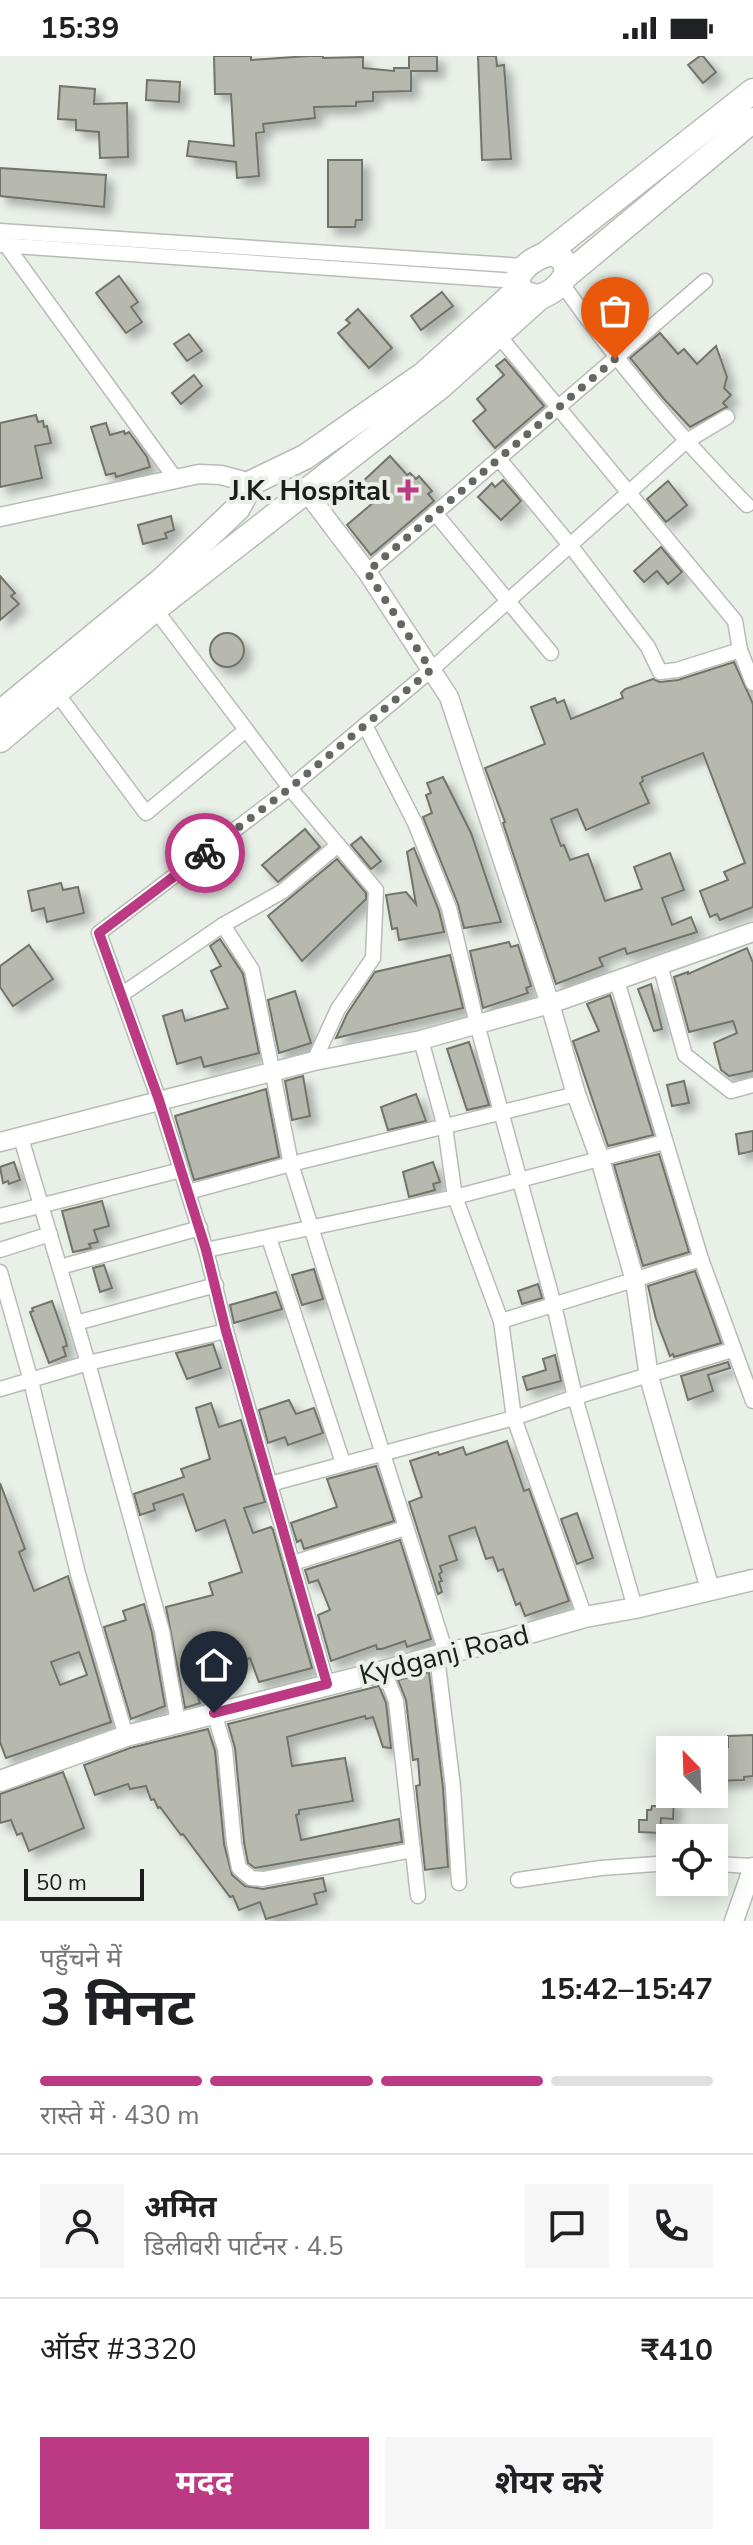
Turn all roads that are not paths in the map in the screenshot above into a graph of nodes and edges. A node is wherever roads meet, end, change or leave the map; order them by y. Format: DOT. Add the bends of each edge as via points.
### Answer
graph roads {
  1 [pos="753,91"];
  2 [pos="753,120"];
  3 [pos="2,240"];
  4 [pos="546,254"];
  5 [pos="564,280"];
  6 [pos="705,281"];
  7 [pos="525,283"];
  8 [pos="499,336"];
  9 [pos="615,359"];
  10 [pos="558,408"];
  11 [pos="727,417"];
  12 [pos="685,442"];
  13 [pos="305,457"];
  14 [pos="499,459"];
  15 [pos="175,478"];
  16 [pos="251,483"];
  17 [pos="312,484"];
  18 [pos="629,492"];
  19 [pos="747,505"];
  20 [pos="238,508"];
  21 [pos="435,513"];
  22 [pos="0,517"];
  23 [pos="258,527"];
  24 [pos="570,545"];
  25 [pos="367,572"];
  26 [pos="507,602"];
  27 [pos="155,609"];
  28 [pos="740,650"];
  29 [pos="551,653"];
  30 [pos="431,670"];
  31 [pos="753,683"];
  32 [pos="56,692"];
  33 [pos="0,713"];
  34 [pos="365,725"];
  35 [pos="246,730"];
  36 [pos="0,740"];
  37 [pos="290,788"];
  38 [pos="338,845"];
  39 [pos="223,925"];
  40 [pos="753,932"];
  41 [pos="660,965"];
  42 [pos="617,981"];
  43 [pos="121,995"];
  44 [pos="550,1004"];
  45 [pos="477,1024"];
  46 [pos="421,1040"];
  47 [pos="314,1061"];
  48 [pos="271,1072"];
  49 [pos="753,1085"];
  50 [pos="576,1094"];
  51 [pos="159,1100"];
  52 [pos="502,1113"];
  53 [pos="445,1127"];
  54 [pos="21,1138"];
  55 [pos="0,1142"];
  56 [pos="664,1142"];
  57 [pos="600,1159"];
  58 [pos="291,1164"];
  59 [pos="181,1170"];
  60 [pos="520,1180"];
  61 [pos="188,1192"];
  62 [pos="455,1197"];
  63 [pos="42,1207"];
  64 [pos="0,1216"];
  65 [pos="312,1227"];
  66 [pos="200,1228"];
  67 [pos="50,1234"];
  68 [pos="269,1238"];
  69 [pos="0,1250"];
  70 [pos="206,1250"];
  71 [pos="701,1259"];
  72 [pos="60,1267"];
  73 [pos="0,1272"];
  74 [pos="635,1281"];
  75 [pos="216,1285"];
  76 [pos="554,1305"];
  77 [pos="501,1321"];
  78 [pos="76,1323"];
  79 [pos="226,1331"];
  80 [pos="732,1350"];
  81 [pos="88,1363"];
  82 [pos="649,1377"];
  83 [pos="31,1381"];
  84 [pos="0,1389"];
  85 [pos="575,1397"];
  86 [pos="753,1401"];
  87 [pos="514,1418"];
  88 [pos="382,1452"];
  89 [pos="343,1463"];
  90 [pos="270,1484"];
  91 [pos="405,1528"];
  92 [pos="293,1563"];
  93 [pos="753,1580"];
  94 [pos="710,1589"];
  95 [pos="635,1608"];
  96 [pos="585,1617"];
  97 [pos="442,1655"];
  98 [pos="384,1671"];
  99 [pos="327,1684"];
  100 [pos="214,1713"];
  101 [pos="178,1723"];
  102 [pos="126,1736"];
  103 [pos="0,1781"];
  104 [pos="413,1850"];
  105 [pos="656,1864"];
  106 [pos="728,1865"];
  107 [pos="753,1866"];
  108 [pos="518,1880"];
  109 [pos="459,1883"];
  110 [pos="418,1896"];
  111 [pos="734,1921"];
  1 -- 4 [label="main road"];
  2 -- 5 [label="main road"];
  3 -- 7 [label="street"];
  3 -- 15 [label="street"];
  4 -- 5 [label="main road" via="562,258 567,267"];
  4 -- 7 [label="main road"];
  5 -- 7 [label="main road"];
  5 -- 9 [label="street"];
  6 -- 9 [label="street"];
  7 -- 8 [label="main road"];
  7 -- 13 [label="main road" via="424,374"];
  8 -- 10 [label="street"];
  8 -- 17 [label="main road"];
  9 -- 10 [label="street"];
  9 -- 12 [label="street"];
  10 -- 14 [label="street"];
  10 -- 18 [label="street"];
  11 -- 12 [label="street"];
  12 -- 18 [label="street"];
  12 -- 19 [label="street"];
  13 -- 16 [label="main road"];
  13 -- 17 [label="main road"];
  14 -- 21 [label="street"];
  14 -- 24 [label="street"];
  15 -- 16 [label="street" via="221,475"];
  15 -- 22 [label="street"];
  16 -- 20 [label="main road"];
  17 -- 23 [label="main road"];
  17 -- 25 [label="street"];
  18 -- 24 [label="street"];
  18 -- 28 [label="street" via="735,621"];
  20 -- 23 [label="main road"];
  20 -- 33 [label="main road" via="162,580"];
  21 -- 25 [label="street"];
  21 -- 26 [label="street"];
  23 -- 27 [label="main road"];
  24 -- 26 [label="street"];
  24 -- 28 [label="street" via="648,647 660,672"];
  25 -- 30 [label="street"];
  26 -- 29 [label="street"];
  26 -- 30 [label="street"];
  27 -- 32 [label="main road"];
  27 -- 35 [label="street"];
  28 -- 31 [label="street"];
  30 -- 34 [label="street"];
  30 -- 44 [label="street" via="449,697"];
  32 -- 35 [label="street" via="146,813"];
  32 -- 36 [label="main road"];
  34 -- 37 [label="street"];
  34 -- 45 [label="street" via="415,823 449,908"];
  35 -- 37 [label="street"];
  37 -- 38 [label="street"];
  37 -- 43 [label="street" via="99,933"];
  38 -- 39 [label="street" via="283,891"];
  38 -- 47 [label="street" via="376,890 373,958 338,1009"];
  39 -- 43 [label="street"];
  39 -- 48 [label="street" via="252,970"];
  40 -- 41 [label="street"];
  41 -- 42 [label="street"];
  41 -- 49 [label="street" via="685,1055 731,1091"];
  42 -- 44 [label="street"];
  42 -- 56 [label="street"];
  43 -- 51 [label="street"];
  44 -- 45 [label="street"];
  44 -- 50 [label="street"];
  45 -- 46 [label="street"];
  45 -- 52 [label="street"];
  46 -- 47 [label="street"];
  46 -- 53 [label="street"];
  47 -- 48 [label="street"];
  48 -- 51 [label="street"];
  48 -- 58 [label="street"];
  50 -- 52 [label="street"];
  50 -- 57 [label="street"];
  51 -- 54 [label="street"];
  51 -- 59 [label="street"];
  52 -- 53 [label="street"];
  52 -- 60 [label="street"];
  53 -- 58 [label="street"];
  53 -- 62 [label="street"];
  54 -- 55 [label="street"];
  54 -- 63 [label="street"];
  56 -- 57 [label="street"];
  56 -- 71 [label="street"];
  57 -- 60 [label="street"];
  57 -- 74 [label="street"];
  58 -- 61 [label="street"];
  58 -- 65 [label="street"];
  59 -- 61 [label="street"];
  59 -- 63 [label="street"];
  60 -- 62 [label="street"];
  60 -- 76 [label="street"];
  61 -- 66 [label="street"];
  62 -- 65 [label="street"];
  62 -- 77 [label="street"];
  63 -- 64 [label="street"];
  63 -- 67 [label="street"];
  65 -- 68 [label="street"];
  65 -- 88 [label="street"];
  66 -- 70 [label="street"];
  66 -- 72 [label="street"];
  67 -- 69 [label="street"];
  67 -- 72 [label="street"];
  68 -- 70 [label="street"];
  68 -- 89 [label="street"];
  70 -- 75 [label="street"];
  71 -- 74 [label="street"];
  71 -- 80 [label="street"];
  72 -- 78 [label="street"];
  73 -- 83 [label="street"];
  74 -- 76 [label="street"];
  74 -- 82 [label="street"];
  75 -- 78 [label="street"];
  75 -- 79 [label="street"];
  76 -- 77 [label="street"];
  76 -- 85 [label="street"];
  77 -- 87 [label="street"];
  78 -- 81 [label="street"];
  79 -- 81 [label="street"];
  79 -- 90 [label="street"];
  80 -- 82 [label="street"];
  80 -- 86 [label="street"];
  81 -- 83 [label="street"];
  81 -- 101 [label="street" via="162,1631"];
  82 -- 85 [label="street"];
  82 -- 94 [label="street"];
  83 -- 84 [label="street"];
  83 -- 102 [label="street" via="78,1574"];
  85 -- 87 [label="street"];
  85 -- 95 [label="street"];
  87 -- 88 [label="street"];
  87 -- 96 [label="street"];
  88 -- 89 [label="street"];
  88 -- 91 [label="street"];
  89 -- 90 [label="street"];
  90 -- 92 [label="street"];
  91 -- 92 [label="street"];
  91 -- 97 [label="street" via="428,1590"];
  92 -- 99 [label="street"];
  93 -- 94 [label="main road, Kydganj Road"];
  94 -- 95 [label="main road, Kydganj Road"];
  95 -- 96 [label="main road, Kydganj Road"];
  96 -- 97 [label="main road, Kydganj Road"];
  97 -- 98 [label="main road, Kydganj Road"];
  97 -- 109 [label="street"];
  98 -- 99 [label="main road, Kydganj Road"];
  98 -- 104 [label="street" via="396,1701"];
  99 -- 100 [label="main road, Kydganj Road"];
  100 -- 101 [label="main road, Kydganj Road"];
  100 -- 104 [label="street" via="225,1749 239,1868 251,1878"];
  101 -- 102 [label="main road, Kydganj Road"];
  102 -- 103 [label="main road, Kydganj Road"];
  104 -- 110 [label="street"];
  105 -- 108 [label="street"];
  106 -- 107 [label="street"];
  107 -- 111 [label="street"];
}
